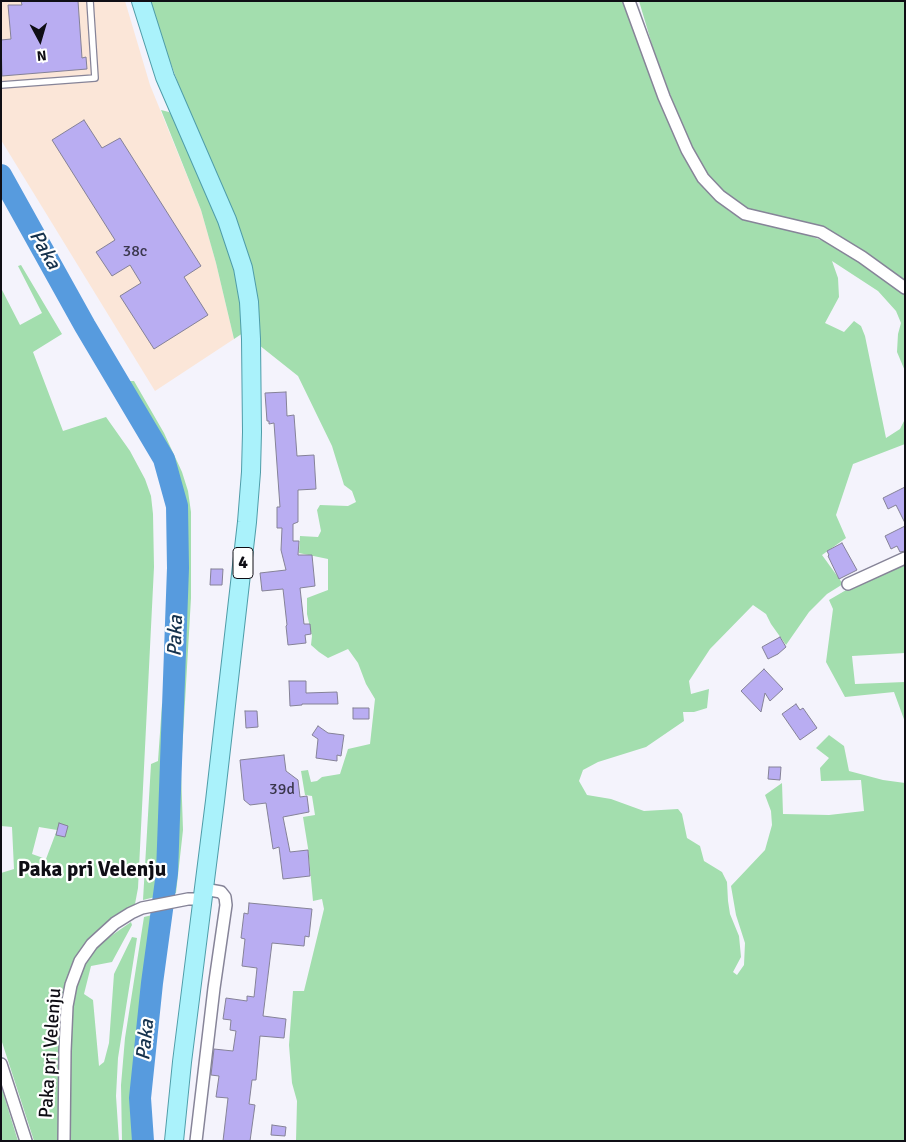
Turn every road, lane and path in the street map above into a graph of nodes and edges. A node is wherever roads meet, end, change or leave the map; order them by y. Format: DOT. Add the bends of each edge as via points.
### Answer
graph roads {
  1 [pos="90,1"];
  2 [pos="142,1"];
  3 [pos="629,1"];
  4 [pos="1,84"];
  5 [pos="905,288"];
  6 [pos="905,558"];
  7 [pos="848,584"];
  8 [pos="203,894"];
  9 [pos="1,1064"];
  10 [pos="26,1141"];
  11 [pos="64,1141"];
  12 [pos="174,1141"];
  13 [pos="196,1141"];
  1 -- 4 [label="lane" via="95,78"];
  2 -- 8 [label="main road, 4" via="165,77 227,220 243,268 249,302 251,472"];
  3 -- 5 [label="street" via="687,150 703,178 720,196 745,214 821,232"];
  6 -- 7 [label="street"];
  8 -- 11 [label="street, Paka pri Velenju" via="142,908 120,920 92,944 80,961 71,985 68,1006"];
  8 -- 12 [label="main road, 4"];
  8 -- 13 [label="street" via="221,892 226,905"];
  9 -- 10 [label="street, Paka pri Velenju"];
}
